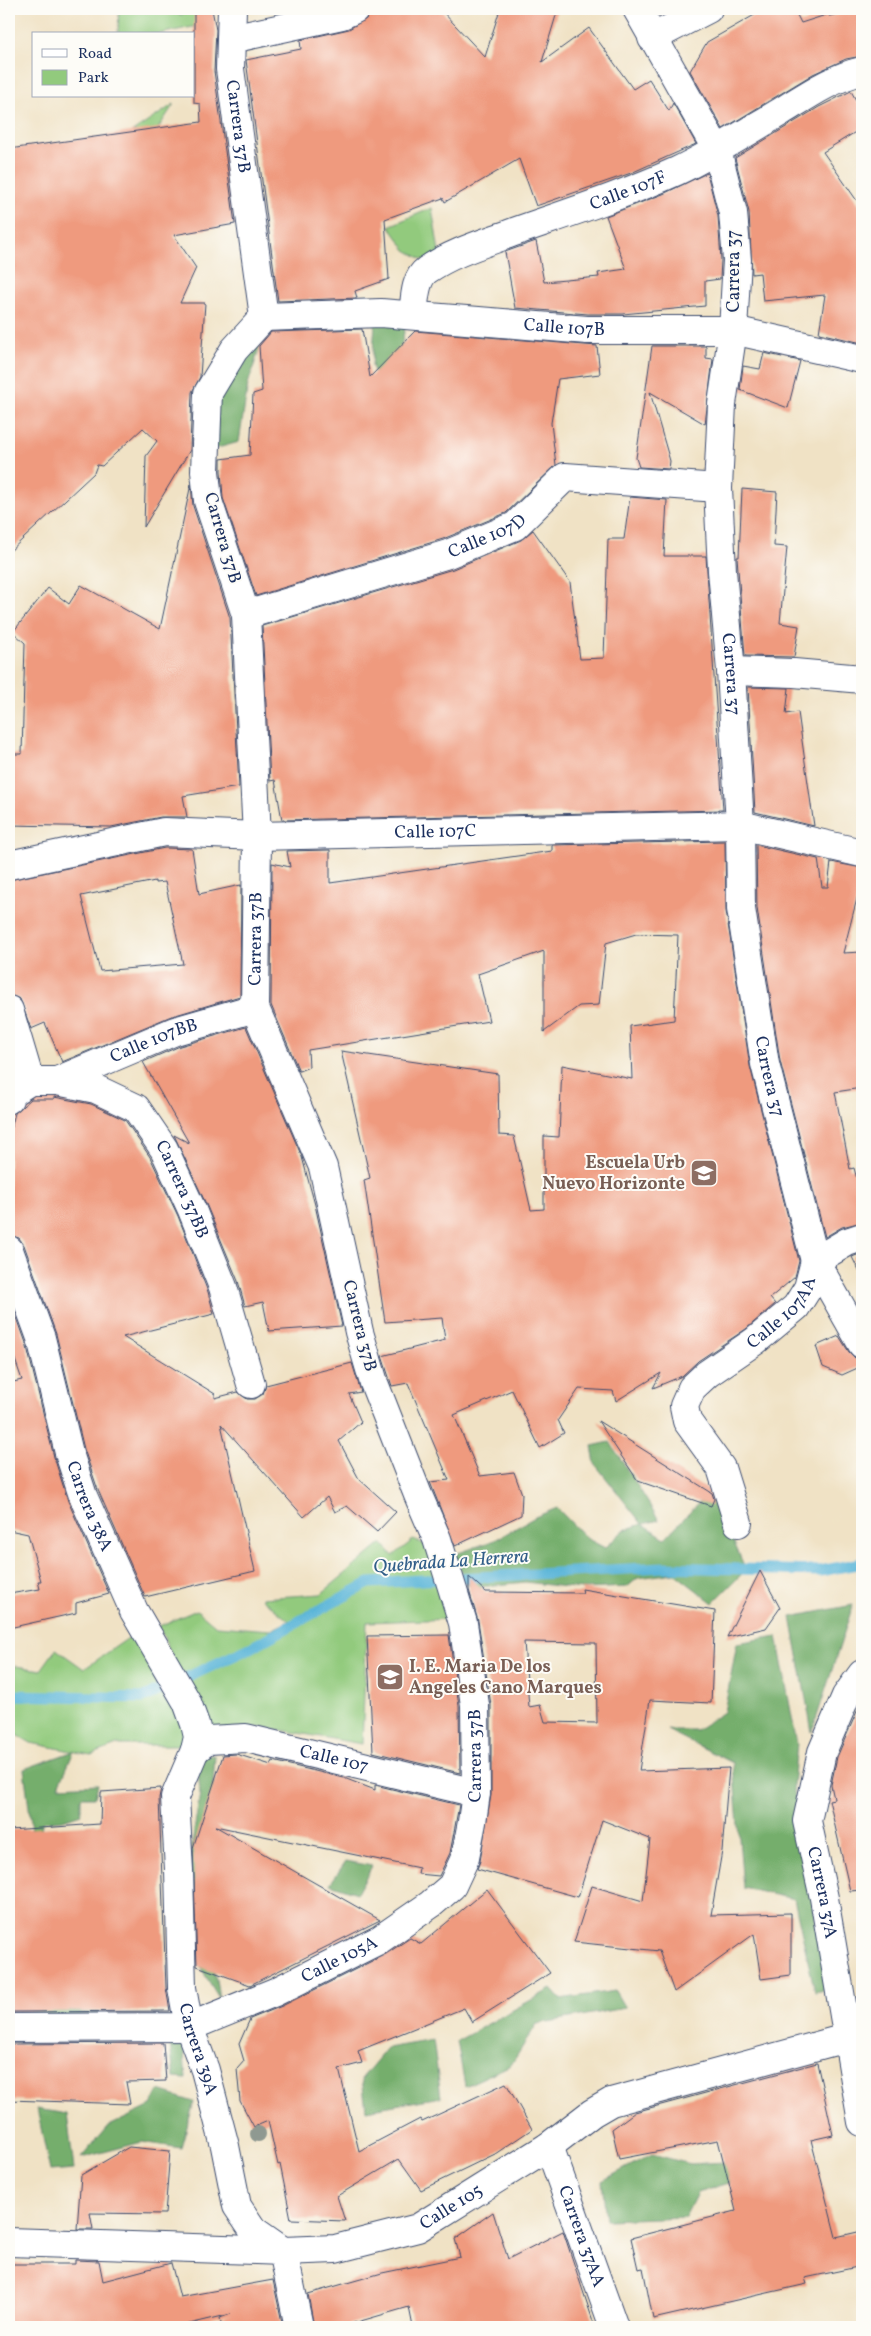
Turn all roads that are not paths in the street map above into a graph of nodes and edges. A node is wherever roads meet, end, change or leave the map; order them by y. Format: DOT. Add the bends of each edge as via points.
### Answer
graph roads {
  1 [pos="232,9"];
  2 [pos="355,9"];
  3 [pos="637,9"];
  4 [pos="708,9"];
  5 [pos="652,38"];
  6 [pos="231,39"];
  7 [pos="862,71"];
  8 [pos="717,150"];
  9 [pos="414,315"];
  10 [pos="264,317"];
  11 [pos="733,330"];
  12 [pos="862,359"];
  13 [pos="718,488"];
  14 [pos="246,615"];
  15 [pos="731,671"];
  16 [pos="862,680"];
  17 [pos="740,825"];
  18 [pos="257,836"];
  19 [pos="862,854"];
  20 [pos="9,865"];
  21 [pos="255,1008"];
  22 [pos="9,1010"];
  23 [pos="30,1081"];
  24 [pos="57,1081"];
  25 [pos="9,1099"];
  26 [pos="862,1237"];
  27 [pos="9,1250"];
  28 [pos="815,1261"];
  29 [pos="862,1344"];
  30 [pos="251,1384"];
  31 [pos="738,1523"];
  32 [pos="862,1674"];
  33 [pos="195,1750"];
  34 [pos="476,1794"];
  35 [pos="465,1858"];
  36 [pos="189,2027"];
  37 [pos="9,2028"];
  38 [pos="854,2038"];
  39 [pos="862,2122"];
  40 [pos="549,2146"];
  41 [pos="9,2242"];
  42 [pos="283,2251"];
  43 [pos="298,2327"];
  44 [pos="614,2327"];
  1 -- 6 [label="street, Carrera 37B"];
  2 -- 6 [label="street" via="342,15"];
  3 -- 5 [label="street, Carrera 37"];
  4 -- 5 [label="street"];
  5 -- 8 [label="street, Carrera 37"];
  6 -- 10 [label="street, Carrera 37B" via="230,69"];
  7 -- 8 [label="street, Calle 107F" via="842,76 819,88"];
  8 -- 9 [label="street, Calle 107F" via="638,188 442,261 425,271 416,288"];
  8 -- 11 [label="street, Carrera 37" via="733,213 737,260"];
  9 -- 10 [label="street, Calle 107B" via="381,312"];
  9 -- 11 [label="street, Calle 107B" via="587,330"];
  10 -- 14 [label="street, Carrera 37B" via="234,350 208,393 205,471 208,501"];
  11 -- 12 [label="street, Calle 107B"];
  11 -- 13 [label="street, Carrera 37" via="722,404"];
  13 -- 14 [label="street, Calle 107D" via="565,477 515,526 448,554"];
  13 -- 15 [label="street, Carrera 37"];
  14 -- 18 [label="street, Carrera 37B"];
  15 -- 16 [label="street"];
  15 -- 17 [label="street, Carrera 37"];
  17 -- 18 [label="street, Calle 107C"];
  17 -- 19 [label="street, Calle 107C"];
  17 -- 28 [label="street, Carrera 37" via="741,909 765,1064"];
  18 -- 20 [label="street, Calle 107C" via="164,832"];
  18 -- 21 [label="street, Carrera 37B"];
  21 -- 24 [label="street, Calle 107BB" via="175,1030"];
  21 -- 34 [label="street, Carrera 37B" via="324,1167 358,1332 374,1383 437,1539 456,1596 468,1647 475,1705"];
  22 -- 23 [label="street"];
  23 -- 24 [label="street, Carrera 37BB"];
  23 -- 25 [label="street" via="11,1093"];
  24 -- 30 [label="street, Carrera 37BB" via="96,1089 136,1108 164,1149 222,1287"];
  26 -- 28 [label="street, Calle 107AA"];
  27 -- 33 [label="street, Carrera 38A" via="41,1338 83,1496 134,1611 187,1702 198,1737"];
  28 -- 29 [label="street, Carrera 37"];
  28 -- 31 [label="street, Calle 107AA" via="808,1288 796,1307 755,1342 707,1374 692,1388 684,1406 688,1421 721,1468"];
  32 -- 38 [label="street, Carrera 37A" via="846,1696 822,1752 808,1821"];
  33 -- 34 [label="street, Calle 107" via="208,1740 246,1738"];
  33 -- 36 [label="street, Carrera 39A" via="175,1797 182,1988"];
  34 -- 35 [label="street, Carrera 37B"];
  35 -- 36 [label="street, Calle 105A" via="452,1886 392,1932 321,1970"];
  36 -- 37 [label="street"];
  36 -- 42 [label="street, Carrera 39A" via="210,2089 237,2206 253,2230"];
  38 -- 39 [label="street, Carrera 37A"];
  38 -- 40 [label="street, Calle 105" via="610,2102"];
  40 -- 42 [label="street, Calle 105" via="418,2228 335,2249"];
  40 -- 44 [label="street, Carrera 37AA"];
  41 -- 42 [label="street, Calle 105"];
  42 -- 43 [label="street"];
}
